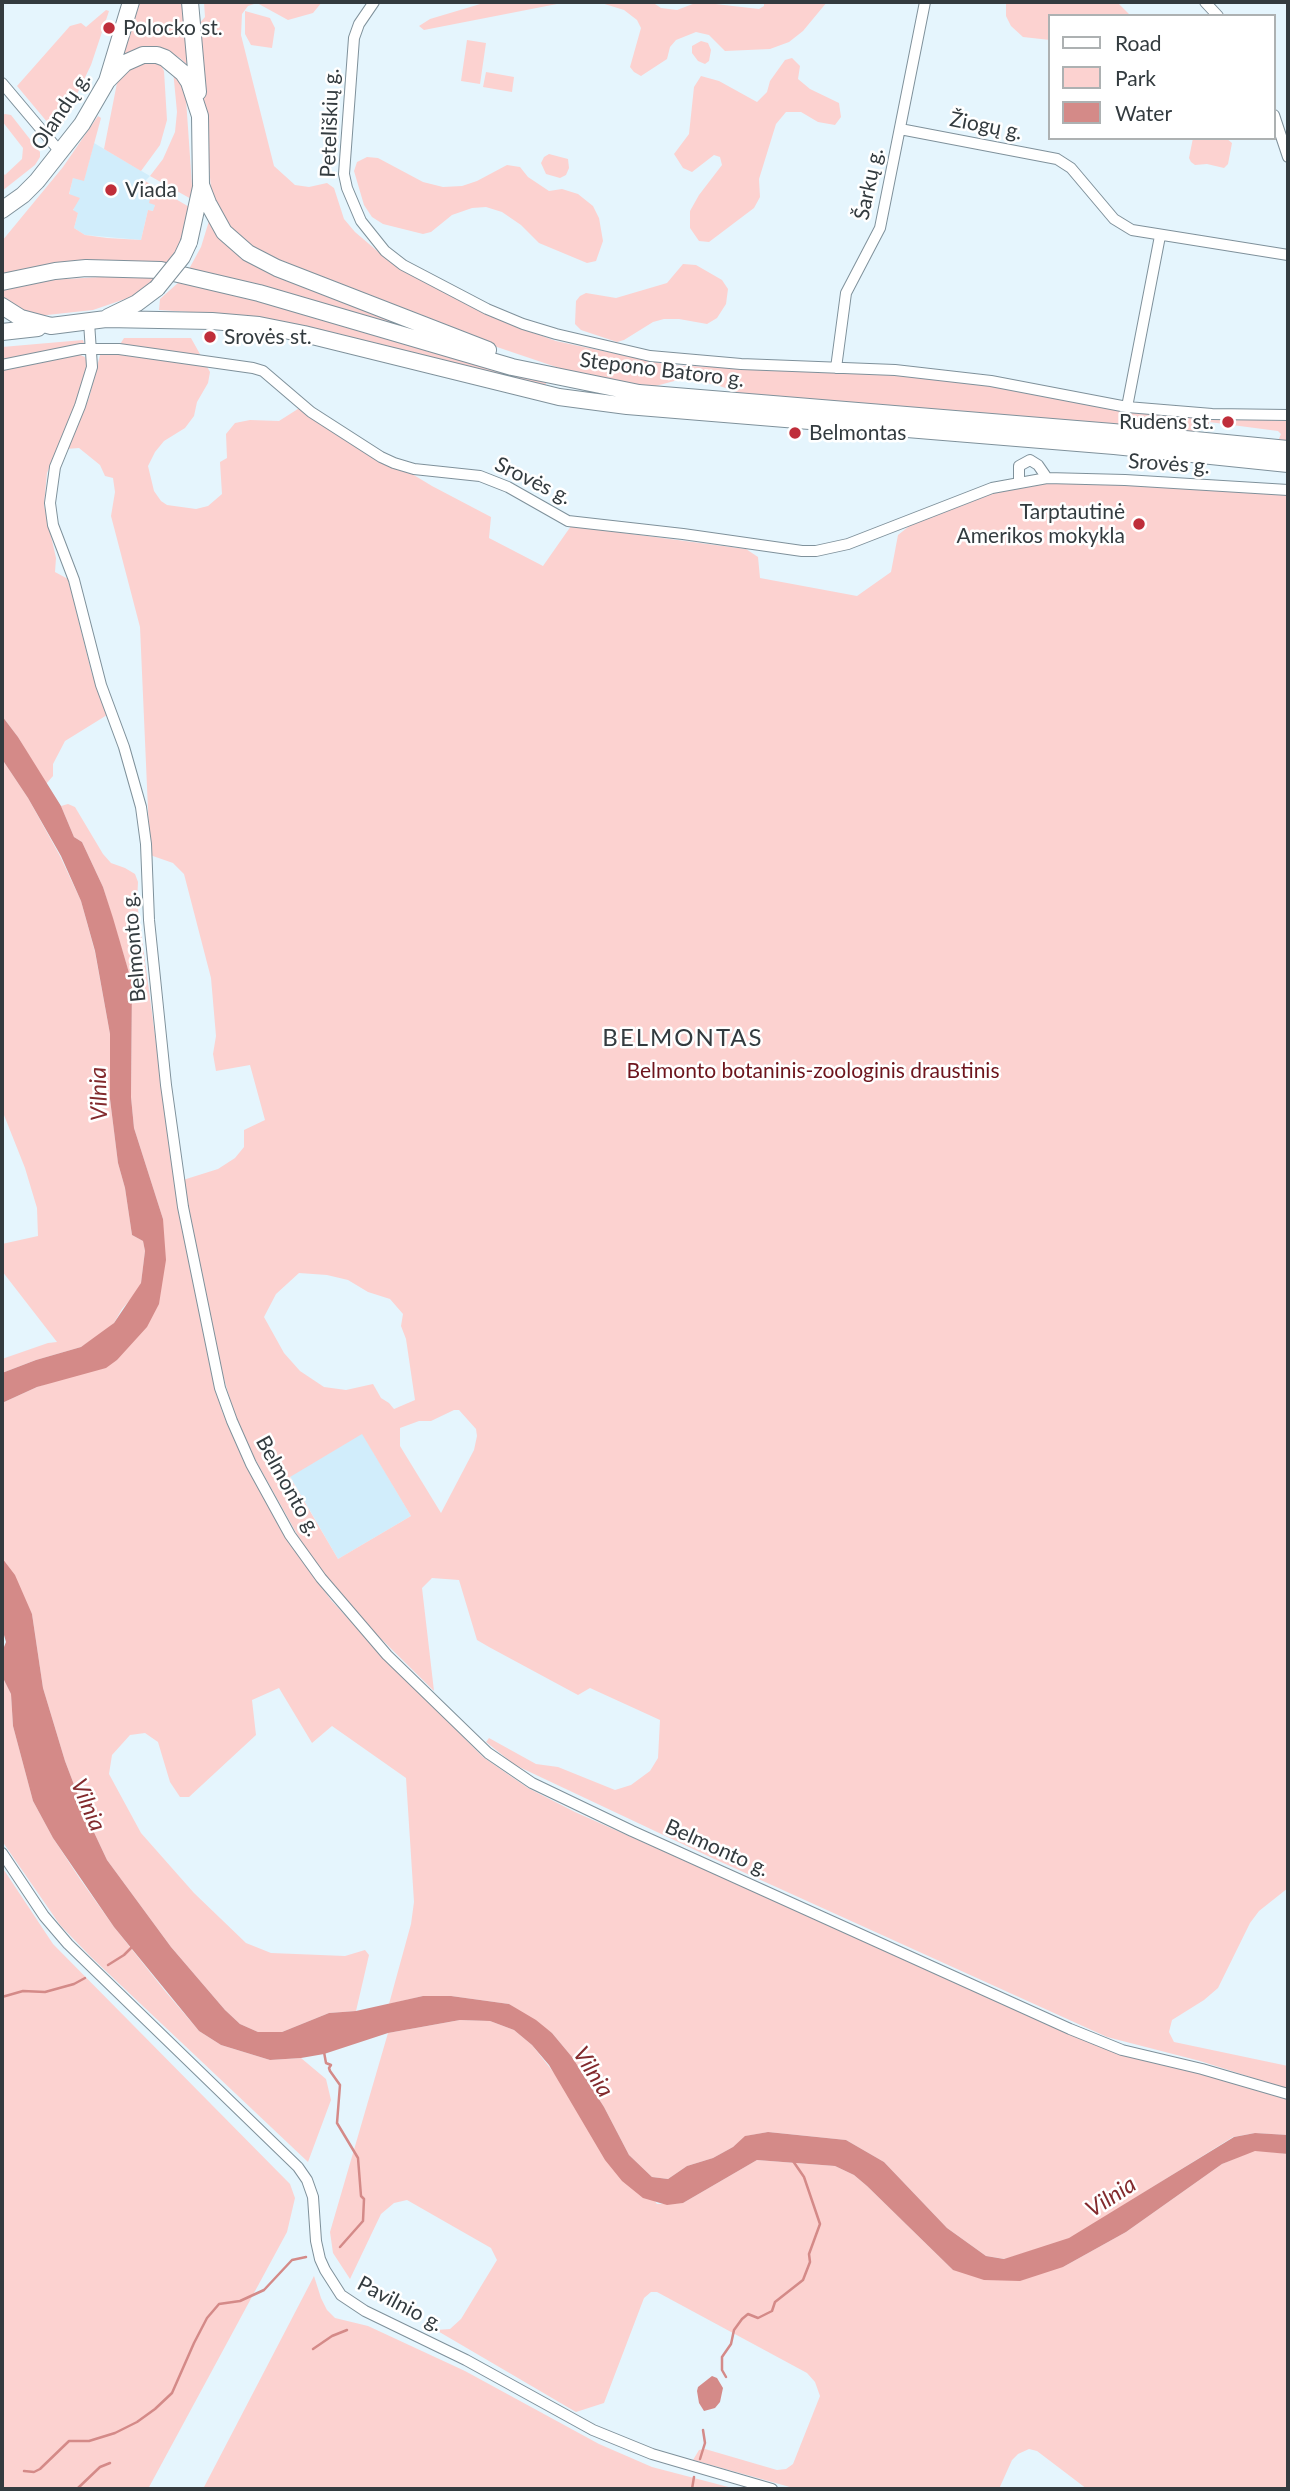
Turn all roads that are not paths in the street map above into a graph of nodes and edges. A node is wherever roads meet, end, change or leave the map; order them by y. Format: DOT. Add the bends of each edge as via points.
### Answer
graph roads {
  1 [pos="131,2"];
  2 [pos="190,2"];
  3 [pos="374,2"];
  4 [pos="925,2"];
  5 [pos="107,81"];
  6 [pos="4,90"];
  7 [pos="200,116"];
  8 [pos="1276,121"];
  9 [pos="900,130"];
  10 [pos="61,153"];
  11 [pos="1288,157"];
  12 [pos="201,186"];
  13 [pos="23,195"];
  14 [pos="2,210"];
  15 [pos="2,225"];
  16 [pos="1160,236"];
  17 [pos="1288,255"];
  18 [pos="2,282"];
  19 [pos="4,308"];
  20 [pos="106,318"];
  21 [pos="89,322"];
  22 [pos="523,324"];
  23 [pos="51,326"];
  24 [pos="2,332"];
  25 [pos="91,349"];
  26 [pos="2,365"];
  27 [pos="836,368"];
  28 [pos="556,377"];
  29 [pos="1127,407"];
  30 [pos="1288,415"];
  31 [pos="1288,449"];
  32 [pos="1288,464"];
  33 [pos="1047,478"];
  34 [pos="1019,481"];
  35 [pos="1288,490"];
  36 [pos="2,1853"];
  37 [pos="1288,2094"];
  38 [pos="772,2489"];
  1 -- 5 [label="main road, Olandų g."];
  2 -- 7 [label="main road"];
  3 -- 22 [label="street, Peteliškių g." via="359,24 351,60 344,174 352,203 385,251 403,265"];
  4 -- 9 [label="street, Šarkų g."];
  5 -- 7 [label="main road" via="135,58 165,58 189,82"];
  5 -- 10 [label="main road, Olandų g."];
  6 -- 10 [label="street"];
  7 -- 12 [label="main road"];
  8 -- 11 [label="street"];
  9 -- 16 [label="street, Žiogų g." via="1057,159 1071,168 1114,219 1132,230"];
  9 -- 27 [label="street, Šarkų g." via="880,228 846,293"];
  10 -- 13 [label="main road, Olandų g."];
  12 -- 20 [label="main road, bridge" via="183,257 157,288"];
  12 -- 28 [label="main road" via="225,232 260,260"];
  13 -- 14 [label="main road"];
  13 -- 15 [label="main road"];
  16 -- 17 [label="street, Žiogų g."];
  16 -- 29 [label="street"];
  18 -- 28 [label="main road, Stepono Batoro g." via="86,268 161,270"];
  19 -- 23 [label="main road"];
  20 -- 21 [label="main road"];
  20 -- 32 [label="main road, Stepono Batoro g." via="259,325 559,397 627,406"];
  21 -- 23 [label="main road"];
  21 -- 25 [label="street, Belmonto g."];
  22 -- 27 [label="street, Stepono Batoro g." via="650,356"];
  23 -- 24 [label="main road"];
  25 -- 26 [label="street, Srovės g."];
  25 -- 34 [label="street, Srovės g." via="253,368 387,460 480,476 568,521 816,551 848,544"];
  25 -- 37 [label="street, Belmonto g." via="90,381 55,467 50,503 141,807 166,1085 183,1207 214,1362 232,1421 290,1535 387,1655 488,1753 531,1783 1070,2029 1122,2050"];
  27 -- 29 [label="street, Stepono Batoro g." via="991,381"];
  28 -- 31 [label="main road, Stepono Batoro g." via="639,393"];
  29 -- 30 [label="street, Stepono Batoro g."];
  33 -- 34 [label="street, Srovės g."];
  33 -- 34 [label="street, Srovės g." via="1030,460 1019,466"];
  33 -- 35 [label="street, Srovės g."];
  36 -- 38 [label="street, Pavilnio g." via="68,1944 298,2167 313,2197 320,2259 341,2295 593,2430 652,2454"];
}
